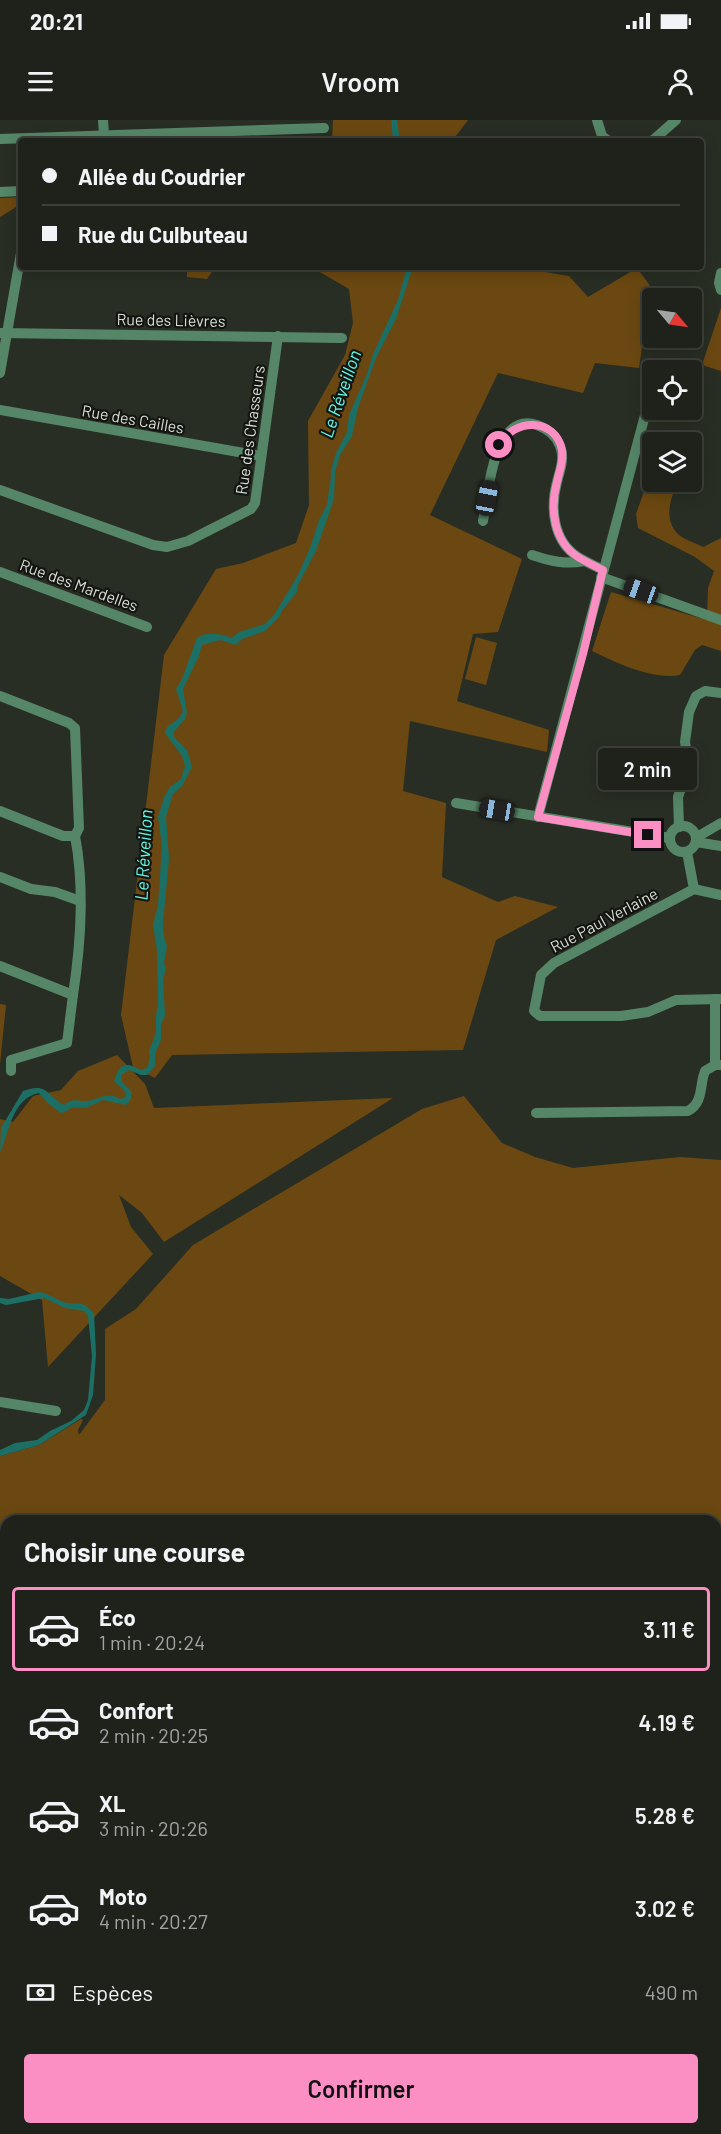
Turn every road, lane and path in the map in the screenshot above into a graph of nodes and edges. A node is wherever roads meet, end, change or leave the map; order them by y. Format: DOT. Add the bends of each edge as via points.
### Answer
graph roads {
  1 [pos="103,120"];
  2 [pos="597,120"];
  3 [pos="676,120"];
  4 [pos="324,128"];
  5 [pos="104,135"];
  6 [pos="59,138"];
  7 [pos="606,138"];
  8 [pos="655,138"];
  9 [pos="0,139"];
  10 [pos="18,139"];
  11 [pos="18,191"];
  12 [pos="0,192"];
  13 [pos="18,269"];
  14 [pos="721,273"];
  15 [pos="720,289"];
  16 [pos="3,333"];
  17 [pos="278,336"];
  18 [pos="342,338"];
  19 [pos="0,373"];
  20 [pos="0,410"];
  21 [pos="644,420"];
  22 [pos="261,456"];
  23 [pos="0,490"];
  24 [pos="483,521"];
  25 [pos="532,555"];
  26 [pos="584,561"];
  27 [pos="0,572"];
  28 [pos="602,573"];
  29 [pos="721,620"];
  30 [pos="147,627"];
  31 [pos="721,693"];
  32 [pos="0,696"];
  33 [pos="456,803"];
  34 [pos="0,811"];
  35 [pos="538,817"];
  36 [pos="721,823"];
  37 [pos="679,827"];
  38 [pos="75,836"];
  39 [pos="670,838"];
  40 [pos="696,839"];
  41 [pos="721,846"];
  42 [pos="687,852"];
  43 [pos="0,877"];
  44 [pos="694,889"];
  45 [pos="721,895"];
  46 [pos="80,901"];
  47 [pos="0,966"];
  48 [pos="74,995"];
  49 [pos="718,999"];
  50 [pos="718,1065"];
  51 [pos="11,1071"];
  52 [pos="536,1113"];
  53 [pos="0,1402"];
  54 [pos="56,1411"];
  1 -- 5 [label="street"];
  2 -- 7 [label="street"];
  3 -- 8 [label="street"];
  4 -- 5 [label="street"];
  5 -- 6 [label="street"];
  9 -- 10 [label="street"];
  11 -- 12 [label="street"];
  13 -- 16 [label="street"];
  14 -- 15 [label="street"];
  16 -- 17 [label="street, Rue des Lièvres"];
  16 -- 19 [label="street"];
  17 -- 18 [label="street, Rue des Lièvres"];
  17 -- 22 [label="street, Rue des Chasseurs"];
  20 -- 22 [label="street, Rue des Cailles"];
  21 -- 28 [label="street"];
  22 -- 23 [label="street, Rue des Chasseurs" via="251,509 188,541 167,547"];
  24 -- 26 [label="street" via="496,452 503,438 518,426 540,426 554,435 562,449 553,503 555,523 564,543"];
  25 -- 26 [label="street" via="571,564"];
  26 -- 28 [label="street"];
  27 -- 30 [label="street, Rue des Mardelles"];
  28 -- 29 [label="street"];
  28 -- 35 [label="street"];
  31 -- 37 [label="street" via="705,691 696,696 688,711 685,742 689,766 678,796"];
  32 -- 38 [label="street" via="75,728"];
  33 -- 35 [label="street"];
  34 -- 38 [label="street" via="63,836"];
  35 -- 39 [label="street"];
  36 -- 40 [label="street"];
  37 -- 39 [label="street"];
  37 -- 40 [label="street" via="692,829"];
  38 -- 46 [label="street" via="81,865"];
  39 -- 42 [label="street" via="674,848"];
  40 -- 41 [label="street"];
  40 -- 42 [label="street"];
  42 -- 44 [label="street"];
  43 -- 46 [label="street"];
  44 -- 45 [label="street"];
  44 -- 49 [label="street, Rue Paul Verlaine" via="554,963 542,975 534,1011 540,1016 621,1016 648,1012 676,1000"];
  46 -- 48 [label="street"];
  47 -- 48 [label="street"];
  48 -- 51 [label="street" via="67,1043 11,1060"];
  49 -- 50 [label="street"];
  50 -- 52 [label="street" via="705,1071 701,1096 696,1107 688,1111"];
  53 -- 54 [label="street"];
}
